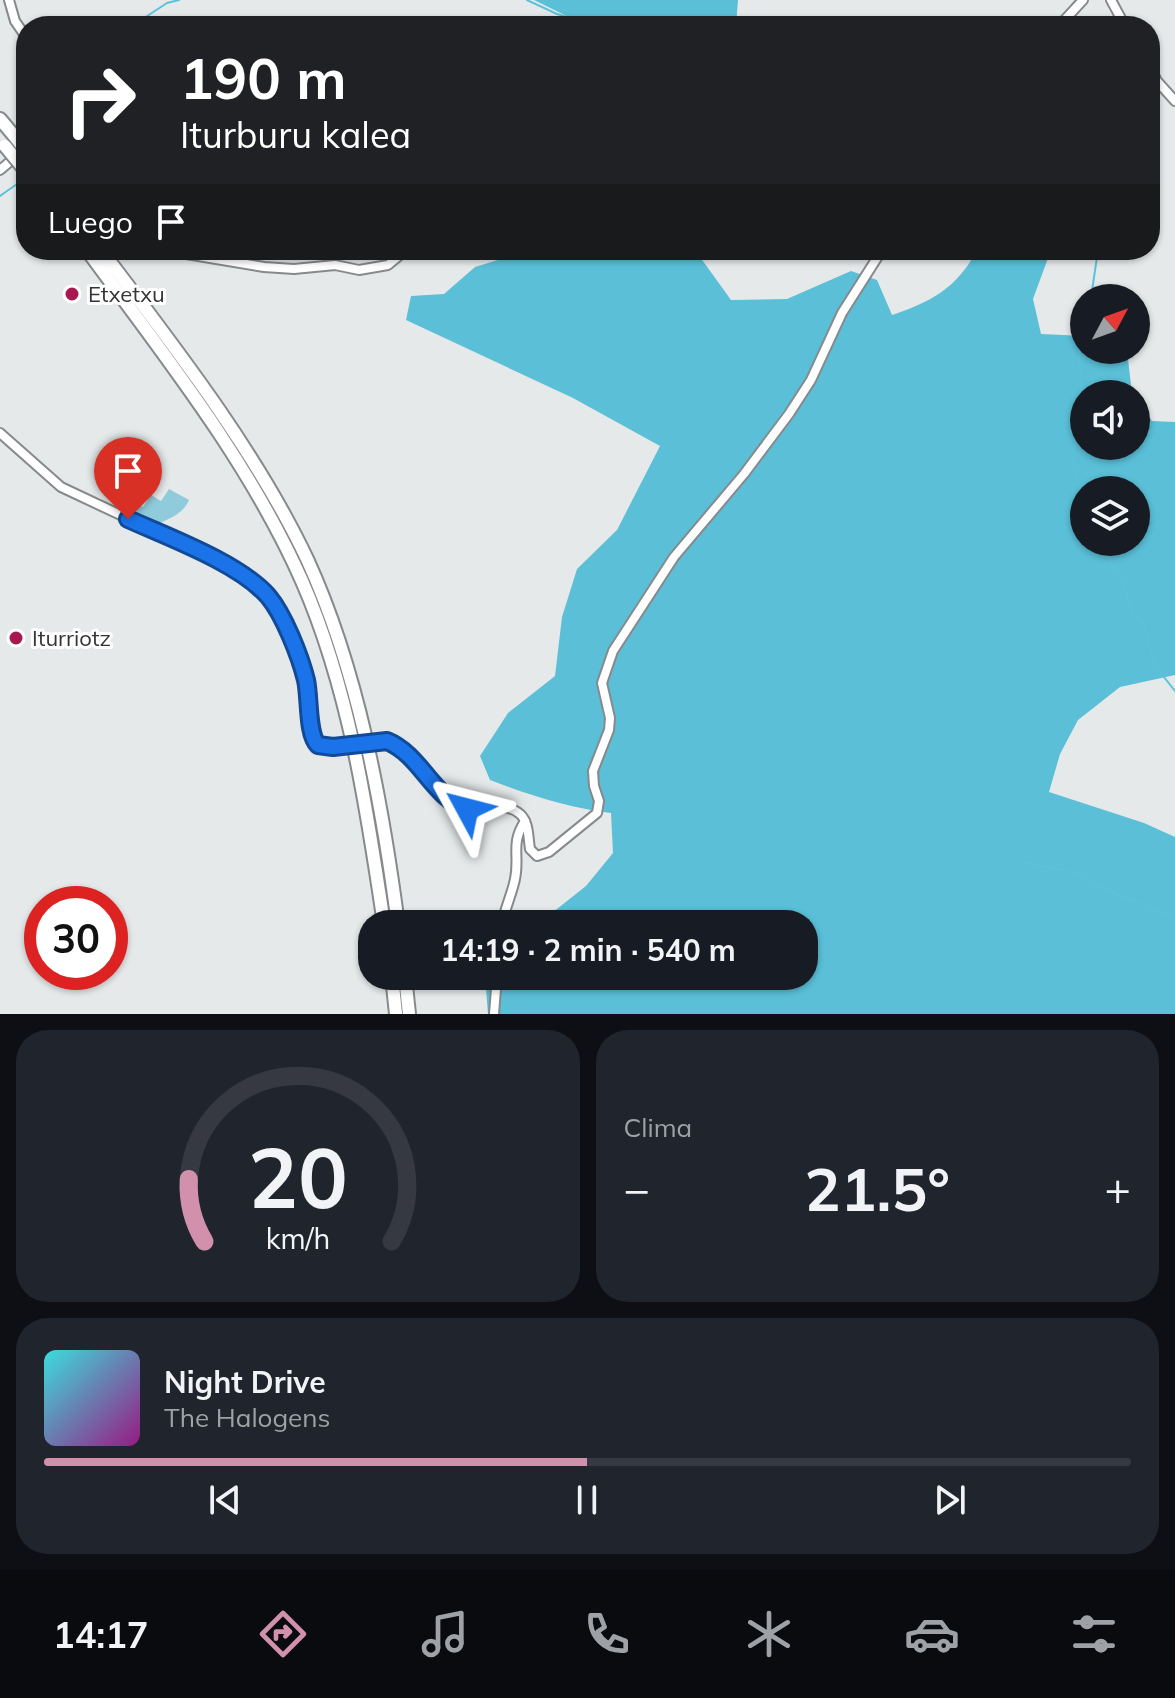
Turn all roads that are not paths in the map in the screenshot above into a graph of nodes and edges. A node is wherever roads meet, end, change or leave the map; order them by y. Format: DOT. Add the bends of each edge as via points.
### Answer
graph roads {
  1 [pos="9,0"];
  2 [pos="1083,0"];
  3 [pos="1068,16"];
  4 [pos="16,22"];
  5 [pos="1160,84"];
  6 [pos="1175,101"];
  7 [pos="0,119"];
  8 [pos="7,142"];
  9 [pos="16,158"];
  10 [pos="0,170"];
  11 [pos="94,260"];
  12 [pos="108,260"];
  13 [pos="222,260"];
  14 [pos="394,260"];
  15 [pos="876,260"];
  16 [pos="0,433"];
  17 [pos="525,821"];
  18 [pos="382,910"];
  19 [pos="396,910"];
  20 [pos="506,910"];
  21 [pos="393,990"];
  22 [pos="406,990"];
  23 [pos="496,990"];
  24 [pos="396,1014"];
  25 [pos="409,1014"];
  26 [pos="494,1014"];
  1 -- 4 [label="street"];
  2 -- 3 [label="street"];
  5 -- 6 [label="street"];
  7 -- 8 [label="highway"];
  9 -- 10 [label="street"];
  11 -- 18 [label="highway" via="213,426 303,582 348,725"];
  12 -- 19 [label="highway" via="220,415 306,558 329,612 357,708"];
  13 -- 14 [label="street" via="359,270"];
  15 -- 17 [label="street" via="799,399 674,557 613,651 602,683 609,730 593,771 597,813 542,856 530,849"];
  16 -- 17 [label="street, bridge" via="61,487 212,558 261,589 276,607 304,675 312,737 318,745 387,741 417,763 454,805 504,806"];
  17 -- 20 [label="street" via="518,830 516,877"];
  21 -- 24 [label="highway"];
  22 -- 25 [label="highway"];
  23 -- 26 [label="street"];
}
